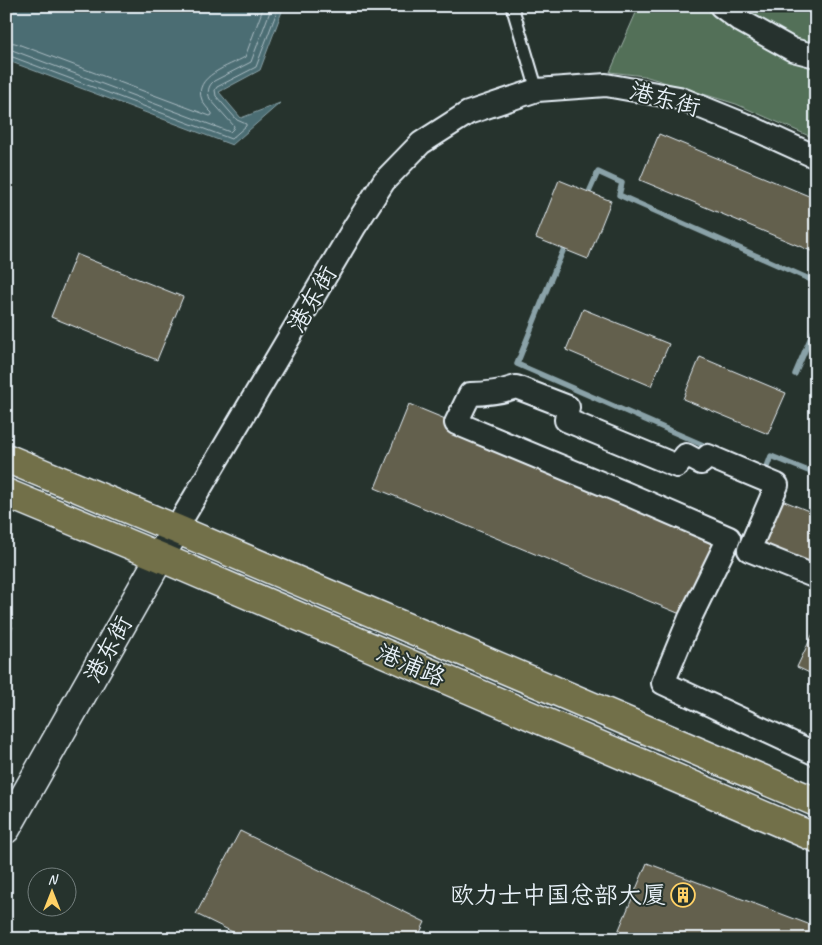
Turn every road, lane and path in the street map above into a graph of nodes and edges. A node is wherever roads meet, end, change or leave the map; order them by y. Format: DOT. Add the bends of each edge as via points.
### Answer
graph roads {
  1 [pos="512,6"];
  2 [pos="721,6"];
  3 [pos="816,56"];
  4 [pos="537,90"];
  5 [pos="816,157"];
  6 [pos="6,458"];
  7 [pos="6,493"];
  8 [pos="176,530"];
  9 [pos="160,557"];
  10 [pos="816,577"];
  11 [pos="816,754"];
  12 [pos="816,802"];
  13 [pos="6,829"];
  14 [pos="816,838"];
  1 -- 4 [label="lane"];
  2 -- 3 [label="street" via="741,22 793,50"];
  4 -- 5 [label="street, 港东街" via="606,84 679,98"];
  4 -- 8 [label="street, 港东街" via="468,113 421,143 384,181"];
  6 -- 8 [label="main road, 港浦路"];
  7 -- 9 [label="main road, 港浦路"];
  8 -- 9 [label="street, 港东街"];
  8 -- 12 [label="main road, 港浦路"];
  9 -- 13 [label="street, 港东街"];
  9 -- 14 [label="main road, 港浦路"];
  10 -- 11 [label="street" via="750,550 777,486 708,456 702,463 686,455 677,466 566,420 568,407 516,387 470,394 456,423 729,538 690,618 663,684"];
}
